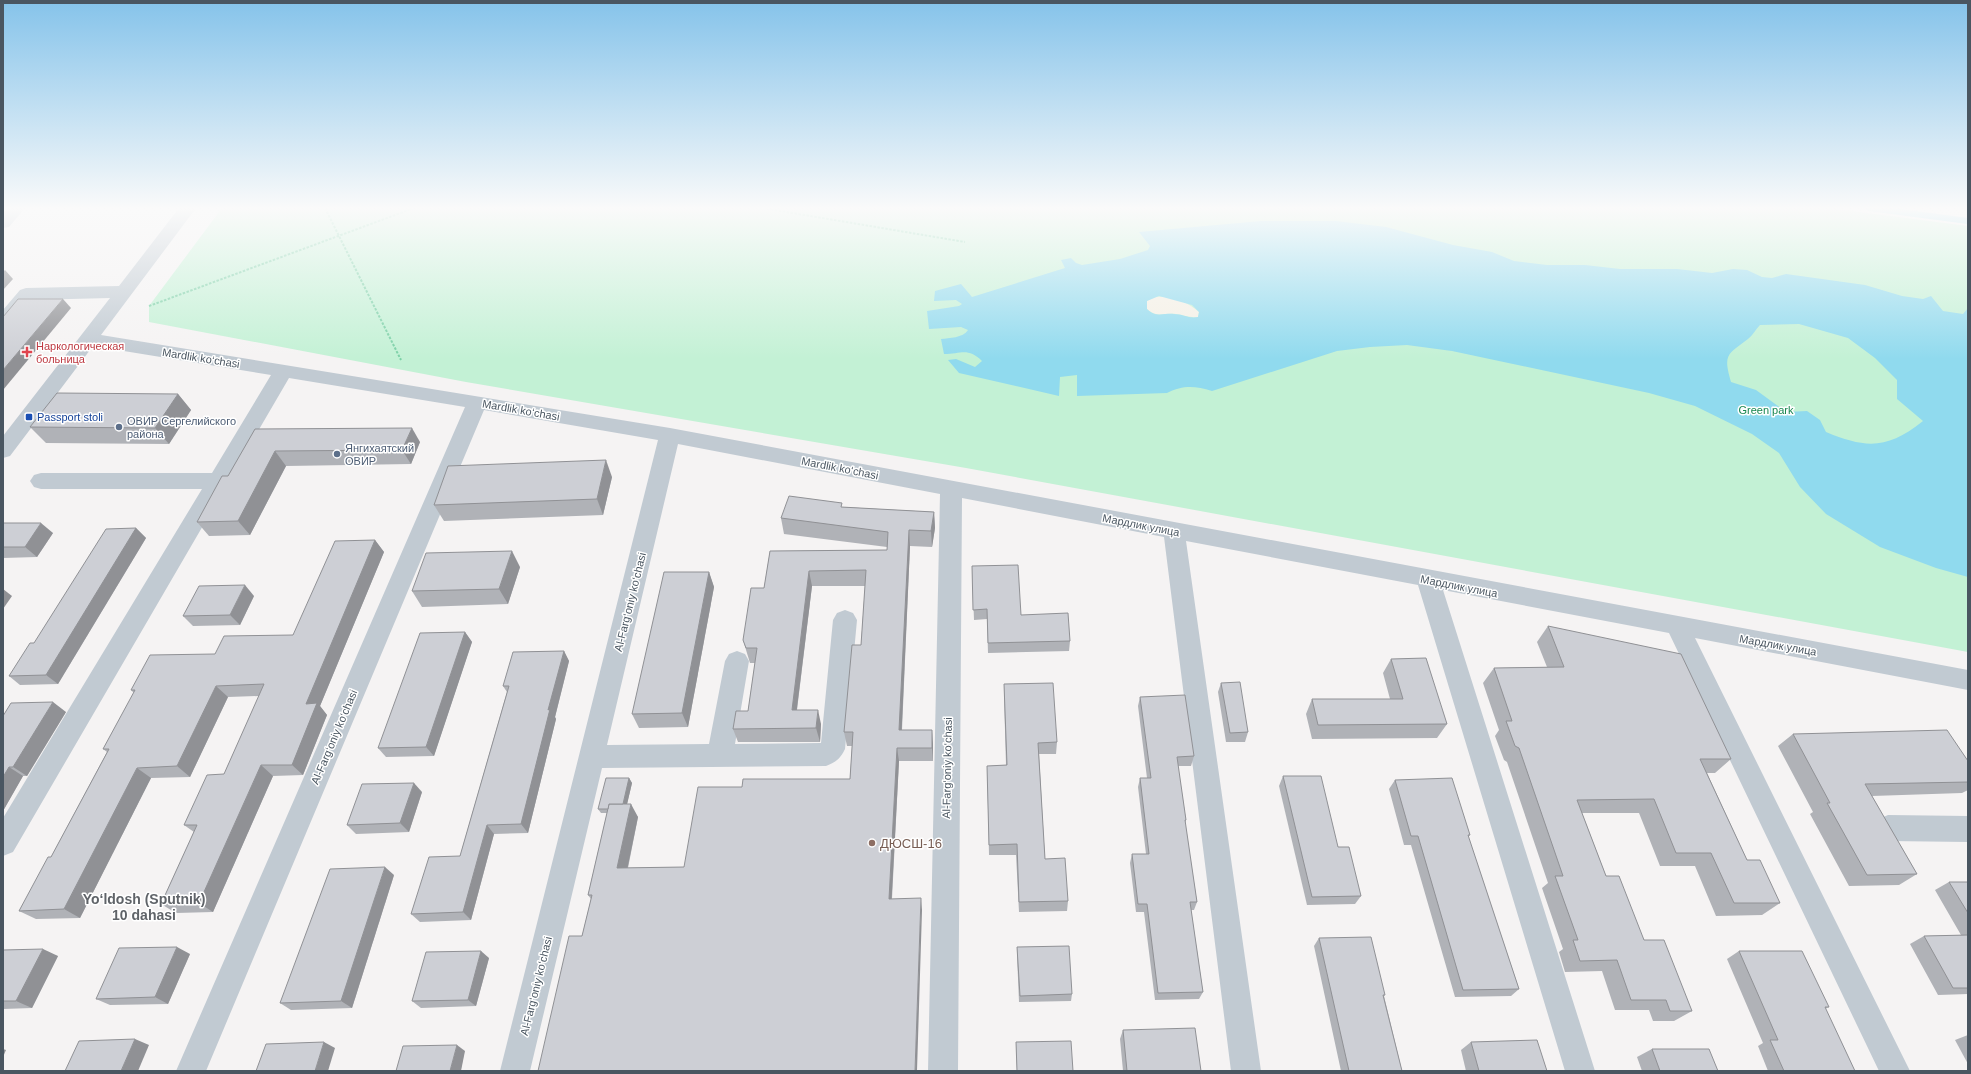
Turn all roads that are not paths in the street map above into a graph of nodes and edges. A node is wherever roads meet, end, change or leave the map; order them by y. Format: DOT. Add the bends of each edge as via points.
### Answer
graph roads {
  1 [pos="150,258"];
  2 [pos="125,292"];
  3 [pos="3,322"];
  4 [pos="89,339"];
  5 [pos="283,371"];
  6 [pos="477,402"];
  7 [pos="9,435"];
  8 [pos="670,436"];
  9 [pos="3,451"];
  10 [pos="218,480"];
  11 [pos="41,481"];
  12 [pos="951,489"];
  13 [pos="1174,532"];
  14 [pos="1428,580"];
  15 [pos="846,620"];
  16 [pos="1678,627"];
  17 [pos="737,661"];
  18 [pos="1968,680"];
  19 [pos="720,756"];
  20 [pos="592,757"];
  21 [pos="1888,828"];
  22 [pos="1968,829"];
  23 [pos="3,843"];
  24 [pos="191,1071"];
  25 [pos="515,1071"];
  26 [pos="943,1071"];
  27 [pos="1246,1071"];
  28 [pos="1580,1071"];
  29 [pos="1895,1071"];
  1 -- 2 [label="street"];
  2 -- 3 [label="street" via="26,294"];
  2 -- 4 [label="street"];
  4 -- 5 [label="street, Mardlik ko‘chasi"];
  4 -- 7 [label="street"];
  5 -- 6 [label="street, Mardlik ko‘chasi"];
  5 -- 10 [label="street"];
  6 -- 8 [label="street, Mardlik ko‘chasi"];
  6 -- 24 [label="street, Al-Farg‘oniy ko‘chasi"];
  7 -- 9 [label="street"];
  8 -- 12 [label="street, Mardlik ko‘chasi"];
  8 -- 20 [label="street, Al-Farg‘oniy ko‘chasi"];
  10 -- 11 [label="street"];
  10 -- 23 [label="street"];
  12 -- 13 [label="street, Мардлик улица"];
  12 -- 26 [label="street, Al-Farg‘oniy ko‘chasi"];
  13 -- 14 [label="street, Мардлик улица"];
  13 -- 27 [label="street"];
  14 -- 16 [label="street, Мардлик улица"];
  14 -- 28 [label="street"];
  15 -- 19 [label="street" via="832,749 826,754 819,755"];
  16 -- 18 [label="street, Мардлик улица"];
  16 -- 29 [label="street"];
  17 -- 19 [label="street"];
  19 -- 20 [label="street"];
  20 -- 25 [label="street, Al-Farg‘oniy ko‘chasi"];
  21 -- 22 [label="street"];
}
